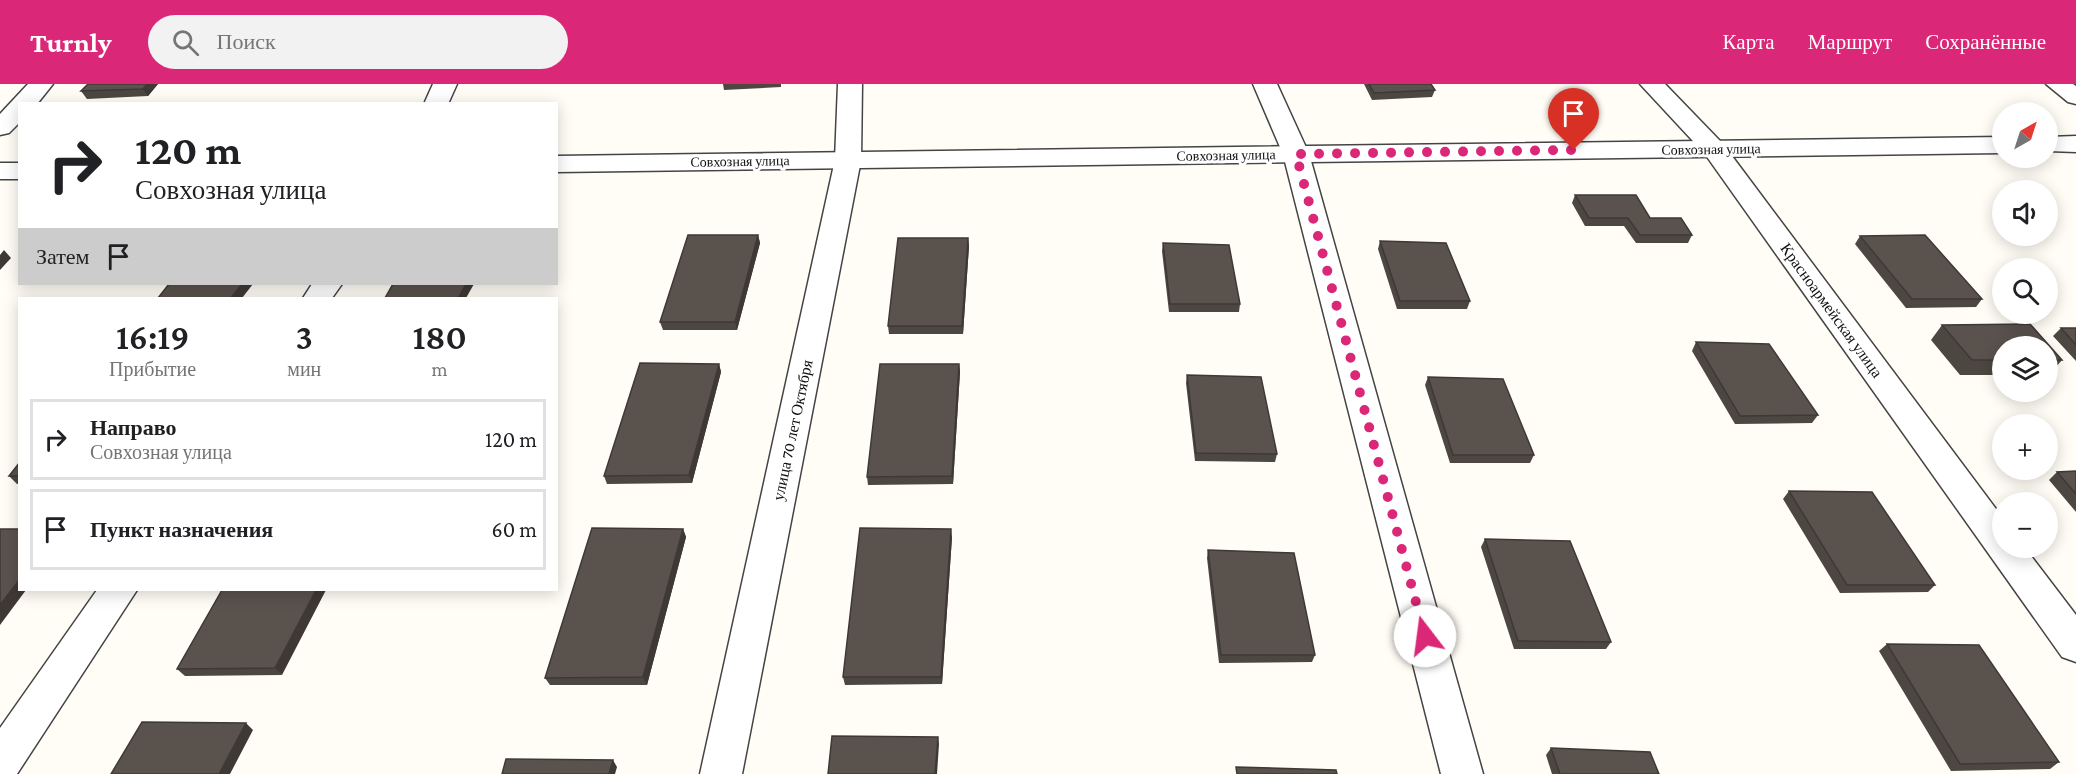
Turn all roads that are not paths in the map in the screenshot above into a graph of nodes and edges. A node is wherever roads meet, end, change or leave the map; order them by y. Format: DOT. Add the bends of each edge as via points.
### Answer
graph roads {
  1 [pos="41,84"];
  2 [pos="445,84"];
  3 [pos="850,84"];
  4 [pos="1265,84"];
  5 [pos="1652,84"];
  6 [pos="2058,84"];
  7 [pos="2076,97"];
  8 [pos="25,102"];
  9 [pos="437,102"];
  10 [pos="18,109"];
  11 [pos="0,128"];
  12 [pos="2058,144"];
  13 [pos="2076,144"];
  14 [pos="1992,145"];
  15 [pos="1714,148"];
  16 [pos="1296,154"];
  17 [pos="848,160"];
  18 [pos="558,164"];
  19 [pos="0,171"];
  20 [pos="18,171"];
  21 [pos="1992,530"];
  22 [pos="2013,558"];
  23 [pos="117,591"];
  24 [pos="2076,645"];
  25 [pos="0,763"];
  26 [pos="722,774"];
  27 [pos="1462,774"];
  1 -- 8 [label="street"];
  2 -- 9 [label="street"];
  3 -- 17 [label="street, улица 70 лет Октября"];
  4 -- 16 [label="street"];
  5 -- 15 [label="street, Красноармейская улица"];
  6 -- 7 [label="street"];
  10 -- 11 [label="street"];
  12 -- 13 [label="street"];
  14 -- 15 [label="street, Совхозная улица"];
  15 -- 16 [label="street, Совхозная улица"];
  15 -- 21 [label="street, Красноармейская улица"];
  16 -- 17 [label="street, Совхозная улица"];
  16 -- 27 [label="street"];
  17 -- 18 [label="street, Совхозная улица"];
  17 -- 26 [label="street, улица 70 лет Октября"];
  19 -- 20 [label="street"];
  22 -- 24 [label="street, Красноармейская улица"];
  23 -- 25 [label="street"];
}
